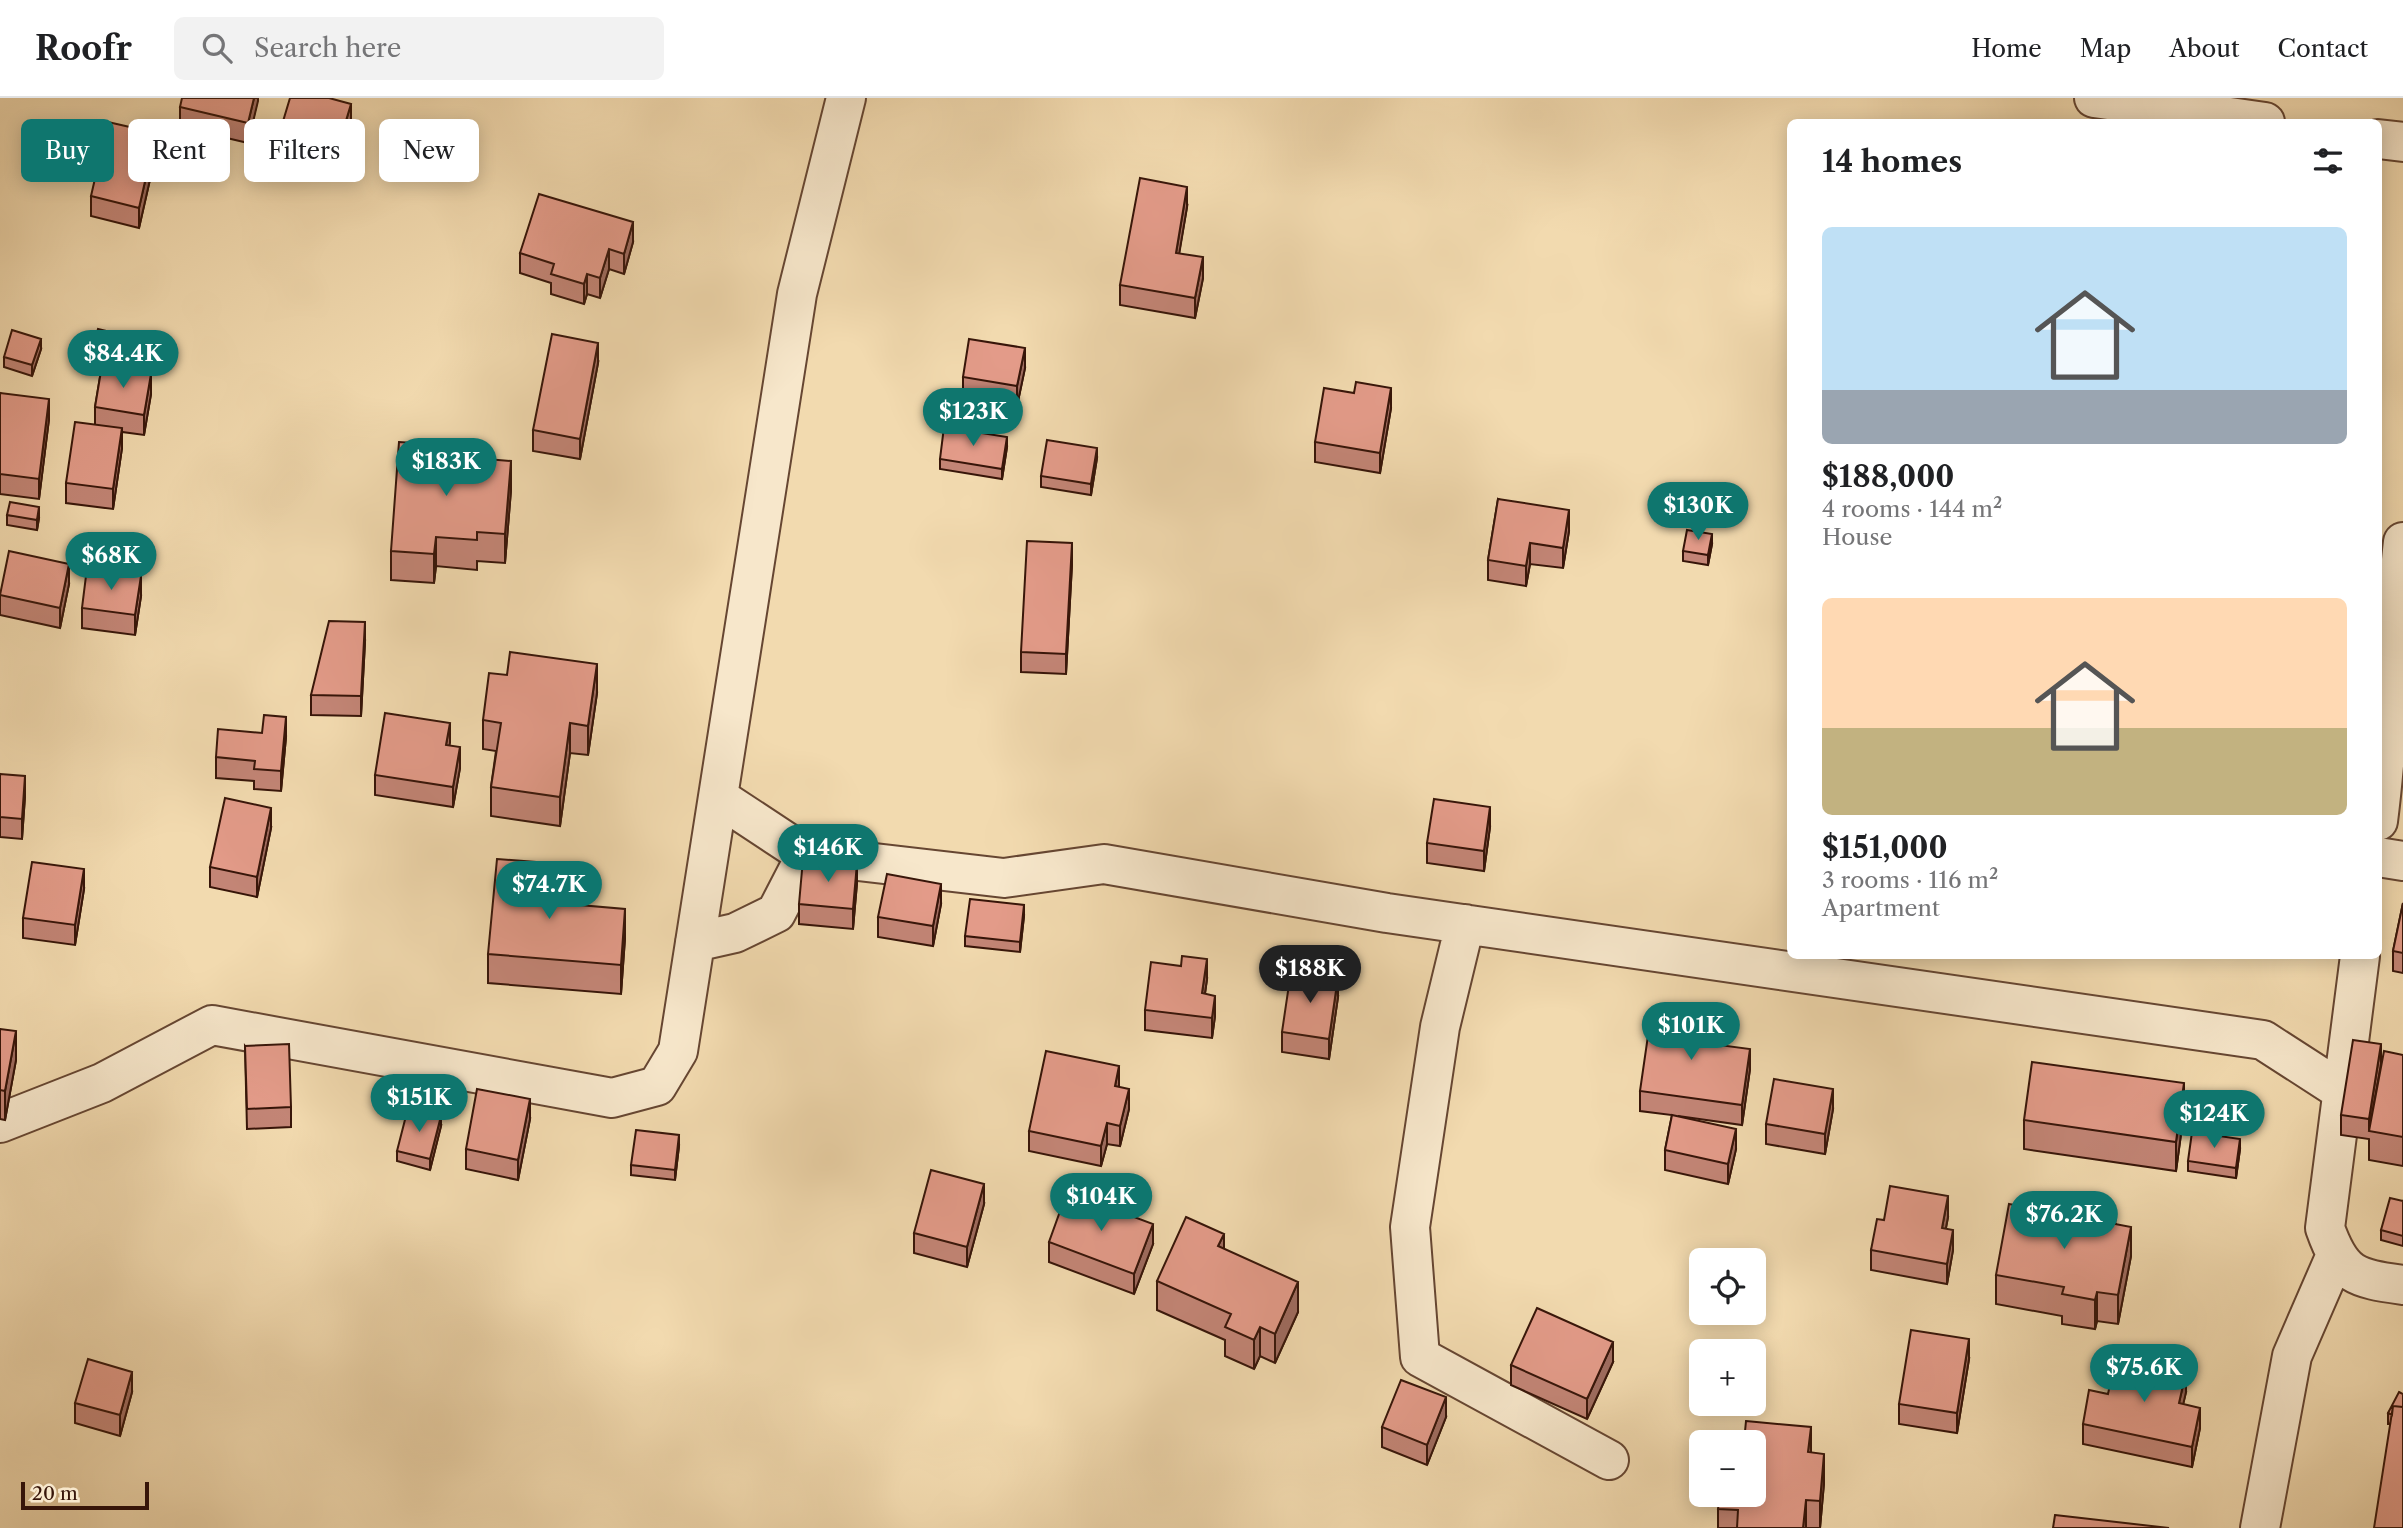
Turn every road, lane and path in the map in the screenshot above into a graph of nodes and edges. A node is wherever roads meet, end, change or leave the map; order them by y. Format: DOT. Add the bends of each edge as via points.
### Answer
graph roads {
  1 [pos="846,98"];
  2 [pos="2094,98"];
  3 [pos="2244,119"];
  4 [pos="2382,139"];
  5 [pos="2403,142"];
  6 [pos="2403,542"];
  7 [pos="2382,792"];
  8 [pos="718,797"];
  9 [pos="806,855"];
  10 [pos="2382,858"];
  11 [pos="2403,861"];
  12 [pos="1465,924"];
  13 [pos="695,942"];
  14 [pos="2360,959"];
  15 [pos="2342,1091"];
  16 [pos="0,1123"];
  17 [pos="2335,1256"];
  18 [pos="2403,1285"];
  19 [pos="1608,1460"];
  20 [pos="2260,1528"];
  1 -- 8 [label="street" via="797,294"];
  2 -- 3 [label="street"];
  4 -- 5 [label="street"];
  6 -- 7 [label="street"];
  8 -- 9 [label="street"];
  8 -- 13 [label="street"];
  9 -- 12 [label="street" via="1004,878 1104,864"];
  9 -- 13 [label="street" via="776,913 735,933"];
  10 -- 11 [label="street"];
  12 -- 15 [label="street" via="2263,1040"];
  12 -- 19 [label="street" via="1440,1027 1410,1227 1420,1357"];
  13 -- 16 [label="street" via="678,1051 657,1086 612,1098 212,1025 102,1083"];
  14 -- 15 [label="street"];
  15 -- 17 [label="street" via="2325,1228"];
  17 -- 18 [label="street" via="2361,1279"];
  17 -- 20 [label="street" via="2292,1356"];
}
